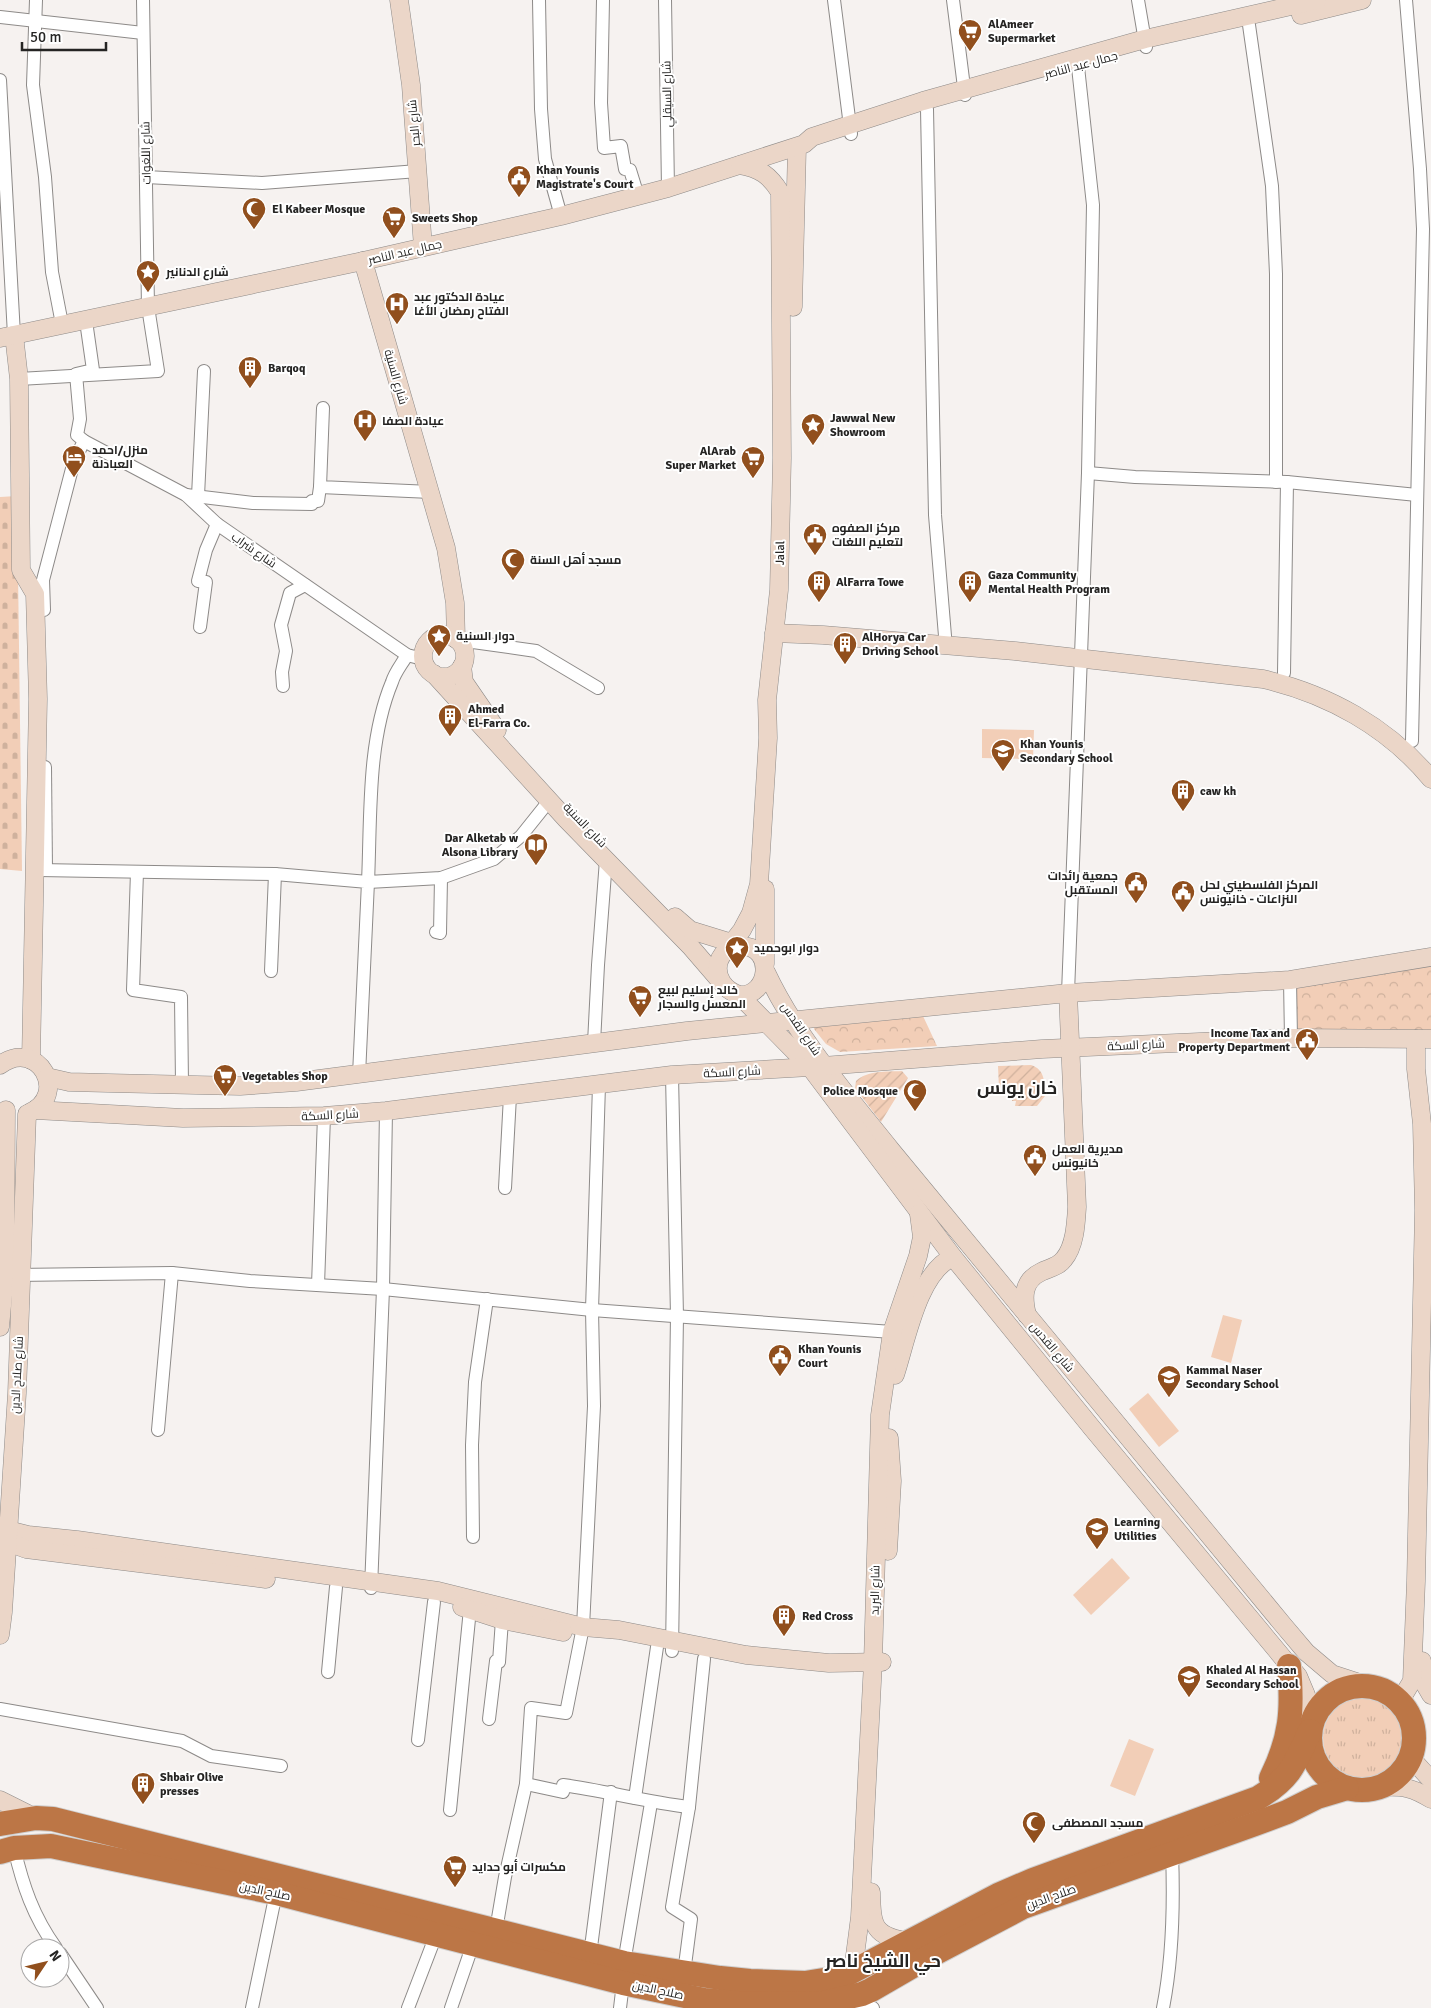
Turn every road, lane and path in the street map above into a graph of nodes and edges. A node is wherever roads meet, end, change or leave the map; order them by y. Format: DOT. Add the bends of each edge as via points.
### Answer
graph roads {
  1 [pos="36,0"];
  2 [pos="143,0"];
  3 [pos="399,0"];
  4 [pos="539,0"];
  5 [pos="603,0"];
  6 [pos="665,0"];
  7 [pos="834,0"];
  8 [pos="953,0"];
  9 [pos="1138,0"];
  10 [pos="1317,0"];
  11 [pos="1362,0"];
  12 [pos="1406,0"];
  13 [pos="1248,14"];
  14 [pos="0,17"];
  15 [pos="36,21"];
  16 [pos="143,33"];
  17 [pos="1145,43"];
  18 [pos="1078,67"];
  19 [pos="0,80"];
  20 [pos="964,92"];
  21 [pos="927,109"];
  22 [pos="850,129"];
  23 [pos="801,145"];
  24 [pos="740,165"];
  25 [pos="418,171"];
  26 [pos="146,177"];
  27 [pos="668,188"];
  28 [pos="638,196"];
  29 [pos="561,216"];
  30 [pos="424,247"];
  31 [pos="363,261"];
  32 [pos="148,307"];
  33 [pos="86,321"];
  34 [pos="62,324"];
  35 [pos="7,337"];
  36 [pos="204,371"];
  37 [pos="76,374"];
  38 [pos="19,379"];
  39 [pos="323,408"];
  40 [pos="84,441"];
  41 [pos="1088,473"];
  42 [pos="1282,482"];
  43 [pos="320,487"];
  44 [pos="431,492"];
  45 [pos="1417,495"];
  46 [pos="192,496"];
  47 [pos="217,524"];
  48 [pos="305,585"];
  49 [pos="200,626"];
  50 [pos="780,628"];
  51 [pos="945,636"];
  52 [pos="459,642"];
  53 [pos="1080,655"];
  54 [pos="415,657"];
  55 [pos="462,666"];
  56 [pos="1284,673"];
  57 [pos="434,674"];
  58 [pos="283,686"];
  59 [pos="598,688"];
  60 [pos="1412,741"];
  61 [pos="1431,760"];
  62 [pos="1431,779"];
  63 [pos="550,801"];
  64 [pos="606,860"];
  65 [pos="41,870"];
  66 [pos="137,872"];
  67 [pos="274,874"];
  68 [pos="441,878"];
  69 [pos="368,882"];
  70 [pos="436,932"];
  71 [pos="733,948"];
  72 [pos="1431,957"];
  73 [pos="765,968"];
  74 [pos="271,971"];
  75 [pos="1290,980"];
  76 [pos="731,990"];
  77 [pos="1068,993"];
  78 [pos="1046,996"];
  79 [pos="793,1021"];
  80 [pos="768,1023"];
  81 [pos="728,1028"];
  82 [pos="1292,1038"];
  83 [pos="1424,1039"];
  84 [pos="594,1043"];
  85 [pos="1070,1048"];
  86 [pos="1048,1049"];
  87 [pos="31,1060"];
  88 [pos="3,1061"];
  89 [pos="818,1066"];
  90 [pos="359,1074"];
  91 [pos="672,1075"];
  92 [pos="47,1077"];
  93 [pos="182,1084"];
  94 [pos="600,1085"];
  95 [pos="510,1096"];
  96 [pos="3,1108"];
  97 [pos="386,1111"];
  98 [pos="31,1112"];
  99 [pos="324,1116"];
  100 [pos="505,1188"];
  101 [pos="920,1214"];
  102 [pos="1431,1215"];
  103 [pos="953,1257"];
  104 [pos="172,1273"];
  105 [pos="13,1275"];
  106 [pos="318,1285"];
  107 [pos="383,1288"];
  108 [pos="487,1299"];
  109 [pos="592,1310"];
  110 [pos="677,1316"];
  111 [pos="1028,1318"];
  112 [pos="0,1327"];
  113 [pos="892,1332"];
  114 [pos="158,1430"];
  115 [pos="4,1534"];
  116 [pos="473,1537"];
  117 [pos="371,1586"];
  118 [pos="336,1587"];
  119 [pos="434,1602"];
  120 [pos="470,1609"];
  121 [pos="502,1620"];
  122 [pos="583,1631"];
  123 [pos="0,1635"];
  124 [pos="668,1646"];
  125 [pos="704,1659"];
  126 [pos="1290,1666"];
  127 [pos="877,1667"];
  128 [pos="328,1672"];
  129 [pos="1372,1687"];
  130 [pos="1431,1695"];
  131 [pos="0,1709"];
  132 [pos="1413,1711"];
  133 [pos="489,1719"];
  134 [pos="1311,1726"];
  135 [pos="418,1740"];
  136 [pos="1421,1755"];
  137 [pos="281,1766"];
  138 [pos="1431,1780"];
  139 [pos="526,1784"];
  140 [pos="1383,1787"];
  141 [pos="1347,1788"];
  142 [pos="611,1792"];
  143 [pos="1264,1795"];
  144 [pos="635,1798"];
  145 [pos="0,1800"];
  146 [pos="1431,1800"];
  147 [pos="651,1803"];
  148 [pos="688,1807"];
  149 [pos="450,1810"];
  150 [pos="14,1819"];
  151 [pos="7,1850"];
  152 [pos="1141,1853"];
  153 [pos="1172,1853"];
  154 [pos="276,1893"];
  155 [pos="436,1935"];
  156 [pos="480,1936"];
  157 [pos="49,1938"];
  158 [pos="910,1942"];
  159 [pos="590,1955"];
  160 [pos="70,1968"];
  161 [pos="853,1971"];
  162 [pos="624,1973"];
  163 [pos="684,1973"];
  164 [pos="858,2004"];
  165 [pos="737,2006"];
  166 [pos="97,2008"];
  167 [pos="252,2008"];
  168 [pos="408,2008"];
  169 [pos="451,2008"];
  170 [pos="620,2008"];
  171 [pos="1163,2008"];
  1 -- 15 [label="street"];
  2 -- 16 [label="street, شارع اللغوات"];
  3 -- 25 [label="main road, شارع البحر" via="411,85"];
  4 -- 29 [label="street" via="545,159"];
  5 -- 28 [label="street" via="601,103 604,148 621,146 625,169 630,170"];
  6 -- 27 [label="street, شارع السيقلي"];
  7 -- 22 [label="street"];
  8 -- 20 [label="street"];
  9 -- 17 [label="street"];
  10 -- 13 [label="main road, جمال عبد الناصر"];
  11 -- 13 [label="main road, جمال عبد الناصر" via="1332,8"];
  12 -- 45 [label="street" via="1423,229"];
  13 -- 17 [label="main road, جمال عبد الناصر"];
  13 -- 42 [label="street" via="1272,186"];
  14 -- 15 [label="street"];
  15 -- 16 [label="street"];
  15 -- 34 [label="street" via="33,85 45,178 52,272"];
  16 -- 26 [label="street, شارع اللغوات"];
  17 -- 18 [label="main road, جمال عبد الناصر"];
  17 -- 20 [label="main road, جمال عبد الناصر"];
  18 -- 20 [label="main road, جمال عبد الناصر"];
  18 -- 41 [label="street" via="1093,205"];
  19 -- 35 [label="street"];
  20 -- 21 [label="main road, جمال عبد الناصر"];
  20 -- 22 [label="main road, جمال عبد الناصر"];
  21 -- 22 [label="main road, جمال عبد الناصر"];
  21 -- 51 [label="street" via="935,515"];
  22 -- 23 [label="main road, جمال عبد الناصر" via="814,147"];
  23 -- 24 [label="main road, جمال عبد الناصر"];
  23 -- 50 [label="main road, Jalal" via="794,240 790,542"];
  24 -- 27 [label="main road, جمال عبد الناصر"];
  24 -- 50 [label="main road, Jalal" via="766,174 780,192"];
  25 -- 26 [label="street" via="262,183"];
  25 -- 30 [label="main road, شارع البحر"];
  26 -- 32 [label="street, شارع اللغوات"];
  27 -- 28 [label="main road, جمال عبد الناصر"];
  28 -- 29 [label="main road, جمال عبد الناصر"];
  29 -- 30 [label="main road, جمال عبد الناصر"];
  30 -- 31 [label="main road, جمال عبد الناصر"];
  31 -- 32 [label="main road, جمال عبد الناصر"];
  31 -- 44 [label="main road, شارع السنية"];
  32 -- 33 [label="main road, جمال عبد الناصر"];
  32 -- 37 [label="street, شارع اللغوات" via="158,371"];
  33 -- 34 [label="main road, جمال عبد الناصر"];
  33 -- 37 [label="street" via="93,370"];
  34 -- 35 [label="main road, جمال عبد الناصر"];
  35 -- 38 [label="main road"];
  36 -- 46 [label="street"];
  37 -- 38 [label="street"];
  37 -- 40 [label="street" via="80,419 77,435"];
  38 -- 65 [label="main road" via="21,570 35,594"];
  39 -- 43 [label="street"];
  40 -- 46 [label="street, شارع شراب"];
  40 -- 65 [label="street" via="74,461 43,580"];
  41 -- 42 [label="street"];
  41 -- 53 [label="street"];
  42 -- 45 [label="street"];
  42 -- 56 [label="street"];
  43 -- 44 [label="street"];
  43 -- 46 [label="street" via="318,501 312,504 253,503"];
  44 -- 52 [label="main road, شارع السنية" via="446,548"];
  45 -- 60 [label="street"];
  46 -- 47 [label="street, شارع شراب"];
  47 -- 48 [label="street, شارع شراب"];
  47 -- 49 [label="street" via="198,581 206,582"];
  48 -- 54 [label="street, شارع شراب"];
  48 -- 58 [label="street" via="290,593 281,625 286,651"];
  50 -- 51 [label="main road"];
  50 -- 53 [label="main road" via="823,635"];
  50 -- 71 [label="main road, Jalal" via="767,700 759,884 751,914"];
  50 -- 73 [label="main road, Jalal" via="773,700"];
  51 -- 53 [label="main road" via="1005,641"];
  52 -- 54 [label="main road" via="443,636 430,640 424,652"];
  52 -- 55 [label="main road, شارع السنية" via="465,659"];
  52 -- 59 [label="street" via="536,651"];
  53 -- 56 [label="main road" via="1244,666"];
  53 -- 62 [label="main road" via="1244,676 1289,685 1340,706 1366,721 1398,744"];
  53 -- 77 [label="street"];
  54 -- 57 [label="main road, شارع السنية"];
  54 -- 69 [label="street" via="392,680 384,706 375,750"];
  55 -- 57 [label="main road" via="452,676"];
  55 -- 71 [label="main road, شارع السنية" via="464,682 471,695 502,739 560,800 683,925"];
  56 -- 60 [label="main road" via="1350,702"];
  57 -- 63 [label="main road, شارع السنية"];
  60 -- 61 [label="main road"];
  63 -- 64 [label="main road, شارع السنية"];
  63 -- 68 [label="street" via="521,836 494,860"];
  64 -- 76 [label="main road, شارع السنية"];
  64 -- 84 [label="street"];
  65 -- 66 [label="street"];
  65 -- 87 [label="main road"];
  66 -- 67 [label="street"];
  66 -- 93 [label="street" via="133,990 181,997"];
  67 -- 69 [label="street"];
  67 -- 74 [label="street"];
  68 -- 69 [label="street"];
  68 -- 70 [label="street" via="440,933"];
  69 -- 90 [label="street"];
  71 -- 73 [label="main road" via="756,951"];
  71 -- 76 [label="main road" via="718,967"];
  72 -- 75 [label="main road"];
  73 -- 76 [label="main road" via="764,979 753,992 746,995"];
  73 -- 79 [label="main road, شارع القدس"];
  75 -- 77 [label="main road"];
  75 -- 82 [label="street"];
  76 -- 80 [label="main road, شارع القدس"];
  76 -- 81 [label="main road" via="740,1011 739,1020"];
  77 -- 78 [label="main road"];
  77 -- 85 [label="main road"];
  78 -- 79 [label="main road"];
  78 -- 86 [label="main road" via="1055,1005 1059,1022 1056,1038"];
  79 -- 80 [label="main road"];
  79 -- 89 [label="main road, شارع القدس"];
  80 -- 81 [label="main road"];
  80 -- 89 [label="main road, شارع القدس"];
  81 -- 84 [label="main road"];
  82 -- 83 [label="main road, شارع السكة"];
  82 -- 85 [label="main road, شارع السكة"];
  83 -- 132 [label="main road" via="1416,1069 1422,1124 1424,1210"];
  84 -- 90 [label="main road"];
  85 -- 86 [label="main road, شارع السكة"];
  85 -- 111 [label="main road" via="1076,1223 1065,1258 1053,1268 1040,1272 1027,1285 1024,1300"];
  86 -- 89 [label="main road, شارع السكة"];
  87 -- 88 [label="main road"];
  87 -- 92 [label="main road" via="42,1068"];
  89 -- 91 [label="main road, شارع السكة"];
  89 -- 101 [label="main road, شارع القدس"];
  89 -- 111 [label="main road, شارع القدس"];
  90 -- 93 [label="main road" via="240,1086"];
  91 -- 94 [label="main road, شارع السكة"];
  91 -- 110 [label="street"];
  92 -- 93 [label="main road" via="68,1082"];
  92 -- 98 [label="main road" via="47,1095 42,1104"];
  94 -- 95 [label="main road, شارع السكة"];
  94 -- 109 [label="street"];
  95 -- 97 [label="main road, شارع السكة"];
  95 -- 100 [label="street"];
  96 -- 98 [label="main road, شارع السكة" via="18,1115"];
  96 -- 105 [label="main road, شارع صلاح الدين"];
  97 -- 99 [label="main road, شارع السكة"];
  97 -- 107 [label="street"];
  98 -- 99 [label="main road, شارع السكة" via="184,1118"];
  98 -- 105 [label="main road, شارع صلاح الدين"];
  99 -- 106 [label="street"];
  101 -- 103 [label="main road, شارع القدس"];
  101 -- 113 [label="main road, شارع البريد" via="922,1237 918,1256"];
  102 -- 130 [label="main road" via="1421,1657 1424,1683"];
  103 -- 126 [label="main road, شارع القدس"];
  103 -- 127 [label="main road, شارع البريد" via="936,1268 920,1297 907,1328 891,1386 892,1481"];
  104 -- 105 [label="street"];
  104 -- 106 [label="street"];
  104 -- 114 [label="street"];
  105 -- 112 [label="main road, شارع صلاح الدين"];
  105 -- 115 [label="main road, شارع صلاح الدين" via="14,1446"];
  106 -- 107 [label="street"];
  107 -- 108 [label="street"];
  107 -- 117 [label="street"];
  108 -- 109 [label="street"];
  108 -- 116 [label="street" via="475,1382"];
  109 -- 110 [label="street"];
  109 -- 122 [label="street" via="594,1406"];
  110 -- 113 [label="street"];
  110 -- 124 [label="street"];
  111 -- 129 [label="main road, شارع القدس" via="1306,1652 1332,1674"];
  113 -- 127 [label="main road, شارع البريد" via="880,1415"];
  115 -- 117 [label="main road" via="78,1540"];
  115 -- 118 [label="main road" via="26,1549"];
  115 -- 123 [label="main road, شارع صلاح الدين" via="4,1612"];
  117 -- 118 [label="main road"];
  117 -- 119 [label="main road"];
  117 -- 122 [label="main road" via="446,1593"];
  118 -- 128 [label="street"];
  119 -- 120 [label="main road"];
  119 -- 135 [label="street"];
  120 -- 121 [label="main road"];
  120 -- 149 [label="street"];
  121 -- 122 [label="main road"];
  121 -- 133 [label="street"];
  122 -- 124 [label="main road"];
  122 -- 139 [label="street" via="566,1713 531,1708"];
  124 -- 125 [label="main road"];
  124 -- 127 [label="main road"];
  124 -- 144 [label="street"];
  125 -- 127 [label="main road" via="791,1669"];
  125 -- 148 [label="street"];
  126 -- 134 [label="main road, شارع القدس" via="1306,1695"];
  126 -- 143 [label="highway" via="1290,1722 1284,1750"];
  127 -- 158 [label="main road, شارع البريد" via="870,1851 872,1911 874,1924 883,1934 891,1939"];
  127 -- 161 [label="main road, شارع البريد" via="860,1917"];
  129 -- 132 [label="highway" via="1380,1688"];
  129 -- 134 [label="highway" via="1350,1687 1336,1692 1317,1710"];
  131 -- 137 [label="street" via="182,1741 210,1756"];
  132 -- 136 [label="highway" via="1415,1736"];
  134 -- 141 [label="highway" via="1310,1746 1319,1768 1329,1779"];
  134 -- 143 [label="highway, صلاح الدين" via="1294,1768"];
  136 -- 138 [label="main road"];
  136 -- 140 [label="highway"];
  139 -- 142 [label="street" via="562,1792 564,1785"];
  139 -- 156 [label="street" via="505,1877"];
  140 -- 141 [label="highway" via="1370,1790"];
  140 -- 146 [label="main road" via="1415,1789"];
  141 -- 153 [label="highway, صلاح الدين" via="1317,1796 1287,1812"];
  142 -- 144 [label="street"];
  142 -- 159 [label="street"];
  143 -- 152 [label="highway, صلاح الدين"];
  144 -- 147 [label="street"];
  145 -- 150 [label="main road"];
  147 -- 148 [label="street"];
  147 -- 162 [label="street"];
  148 -- 163 [label="street" via="672,1908 691,1919"];
  150 -- 156 [label="highway, صلاح الدين" via="62,1821"];
  151 -- 154 [label="highway, صلاح الدين" via="51,1846"];
  151 -- 157 [label="street"];
  152 -- 153 [label="highway, صلاح الدين"];
  152 -- 158 [label="highway, صلاح الدين" via="1058,1871 998,1895"];
  152 -- 164 [label="highway, صلاح الدين" via="1023,1907 928,1957 862,1994"];
  153 -- 171 [label="street" via="1174,1901"];
  154 -- 155 [label="highway, صلاح الدين"];
  154 -- 167 [label="street"];
  155 -- 156 [label="highway, صلاح الدين"];
  155 -- 168 [label="street"];
  156 -- 159 [label="highway, صلاح الدين"];
  156 -- 162 [label="highway, صلاح الدين"];
  156 -- 169 [label="street"];
  158 -- 161 [label="highway, صلاح الدين"];
  159 -- 162 [label="highway, صلاح الدين"];
  160 -- 166 [label="street"];
  161 -- 163 [label="highway, صلاح الدين" via="842,1977 805,1983"];
  162 -- 163 [label="highway, صلاح الدين"];
  162 -- 165 [label="highway, صلاح الدين" via="704,2000"];
  162 -- 170 [label="street"];
  164 -- 165 [label="highway, صلاح الدين"];
}
